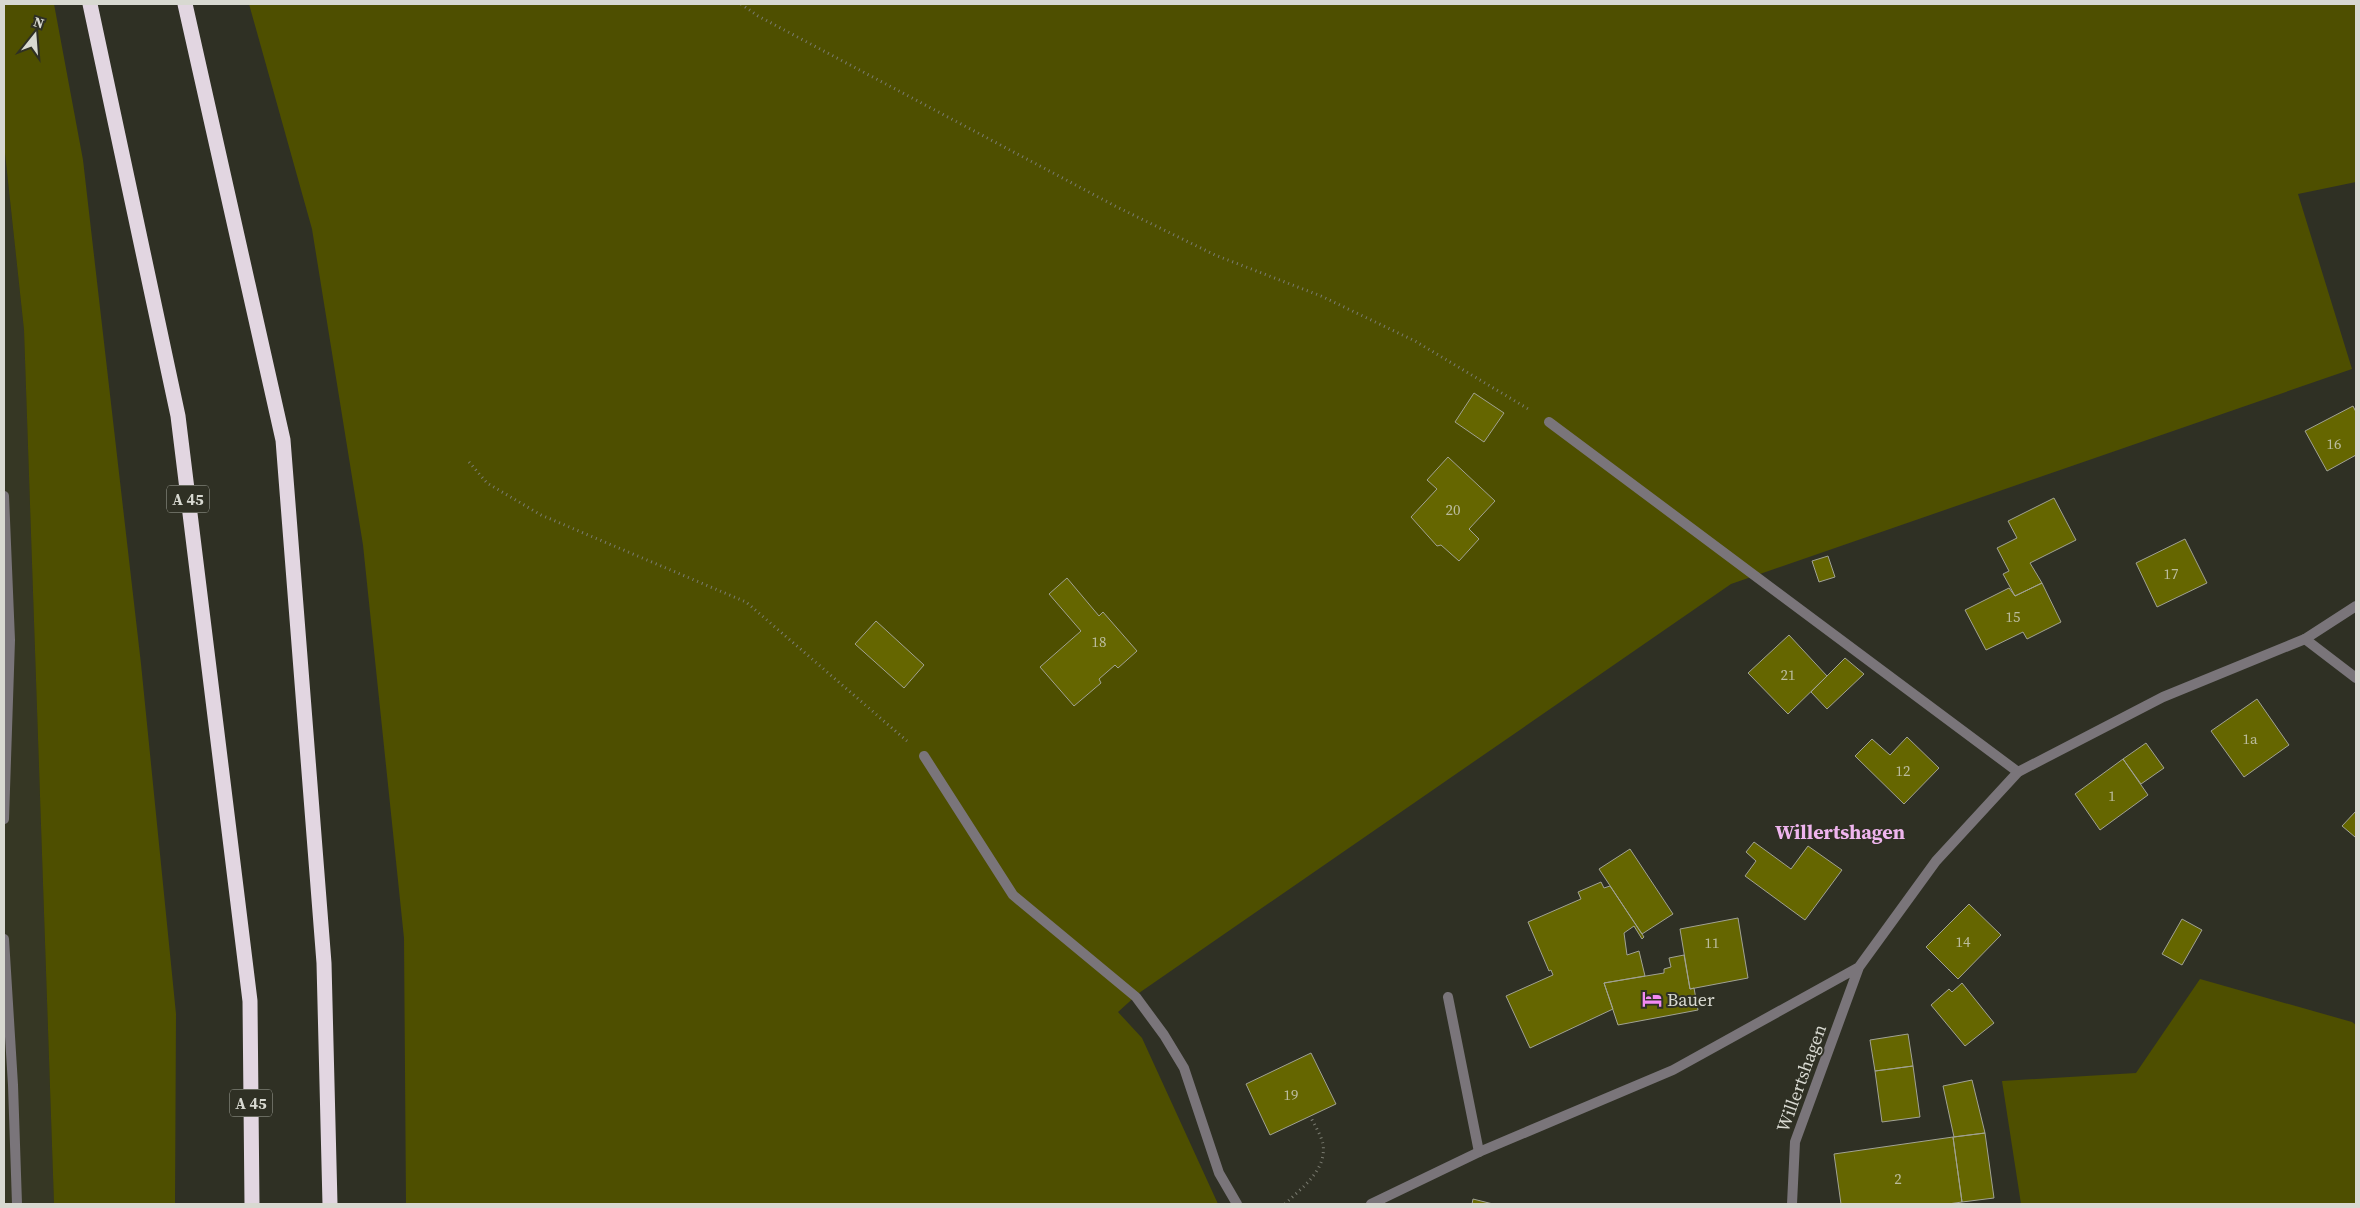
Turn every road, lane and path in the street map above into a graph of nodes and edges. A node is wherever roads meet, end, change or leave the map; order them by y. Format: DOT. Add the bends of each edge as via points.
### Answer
graph roads {
  1 [pos="90,4"];
  2 [pos="184,4"];
  3 [pos="741,4"];
  4 [pos="1549,422"];
  5 [pos="469,462"];
  6 [pos="4,496"];
  7 [pos="2356,606"];
  8 [pos="2305,639"];
  9 [pos="2356,678"];
  10 [pos="924,756"];
  11 [pos="2018,772"];
  12 [pos="4,819"];
  13 [pos="4,939"];
  14 [pos="1859,967"];
  15 [pos="1448,997"];
  16 [pos="1310,1116"];
  17 [pos="1478,1152"];
  18 [pos="18,1204"];
  19 [pos="252,1204"];
  20 [pos="330,1204"];
  21 [pos="1237,1204"];
  22 [pos="1285,1204"];
  23 [pos="1371,1204"];
  24 [pos="1792,1204"];
  1 -- 19 [label="highway, A 45" via="178,416 250,1001"];
  2 -- 20 [label="highway" via="283,440 324,963"];
  3 -- 4 [label="path" via="1117,207 1215,255 1321,296 1415,341"];
  4 -- 11 [label="street"];
  5 -- 10 [label="path" via="487,483 541,515 746,602"];
  6 -- 12 [label="street" via="10,640"];
  7 -- 8 [label="street"];
  8 -- 9 [label="street"];
  8 -- 11 [label="street" via="2163,697"];
  10 -- 21 [label="street" via="1013,895 1136,997 1164,1035 1184,1068 1219,1173"];
  11 -- 14 [label="street" via="1936,861"];
  13 -- 18 [label="street"];
  14 -- 17 [label="street" via="1673,1070"];
  14 -- 24 [label="street, Willertshagen" via="1795,1142"];
  15 -- 17 [label="street"];
  16 -- 22 [label="path" via="1323,1144 1323,1157 1317,1172"];
  17 -- 23 [label="street"];
}
